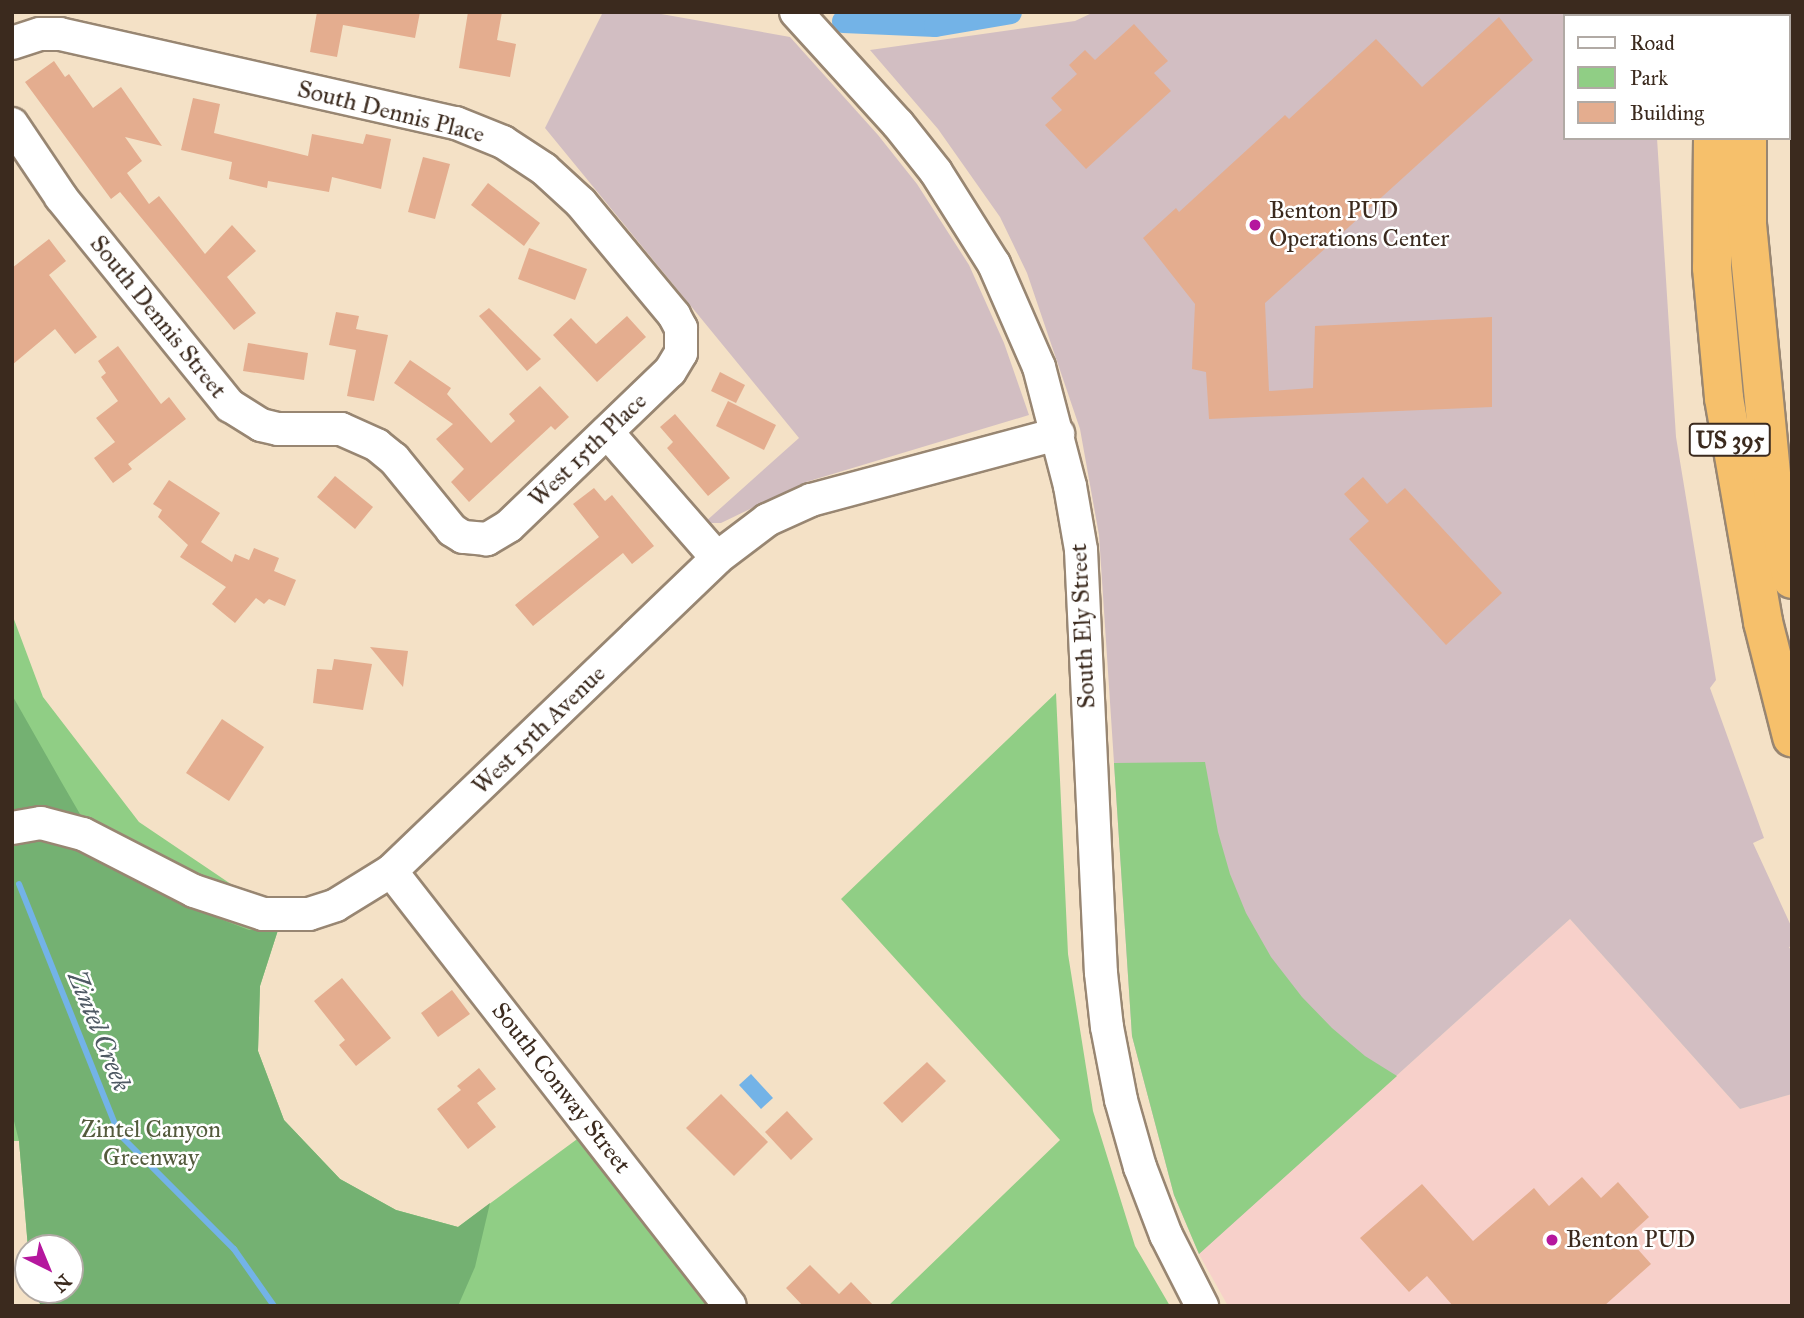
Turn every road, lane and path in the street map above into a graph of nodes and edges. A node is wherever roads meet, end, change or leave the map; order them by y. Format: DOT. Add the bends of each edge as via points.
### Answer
graph roads {
  1 [pos="796,12"];
  2 [pos="12,43"];
  3 [pos="12,124"];
  4 [pos="1713,140"];
  5 [pos="1746,140"];
  6 [pos="683,342"];
  7 [pos="607,432"];
  8 [pos="1058,433"];
  9 [pos="475,540"];
  10 [pos="717,558"];
  11 [pos="1792,579"];
  12 [pos="1792,737"];
  13 [pos="12,828"];
  14 [pos="391,872"];
  15 [pos="730,1306"];
  16 [pos="1202,1306"];
  1 -- 8 [label="street, South Ely Street" via="898,124 965,216 1017,310"];
  2 -- 6 [label="street, South Dennis Place" via="40,34 60,34 482,132 524,153 572,194 674,315"];
  3 -- 9 [label="street, South Dennis Street" via="74,213 230,406 261,425 278,429 320,427 359,435 394,459 452,530"];
  4 -- 12 [label="highway, US 395" via="1712,268 1724,398 1763,622"];
  5 -- 11 [label="highway, US 395" via="1747,224 1772,486"];
  6 -- 7 [label="street, West 15th Place" via="670,371"];
  7 -- 9 [label="street, West 15th Place" via="509,526"];
  7 -- 10 [label="street"];
  8 -- 10 [label="street, West 15th Avenue" via="811,500 767,520"];
  8 -- 16 [label="street, South Ely Street" via="1081,550 1107,1027 1140,1167 1166,1235"];
  10 -- 14 [label="street, West 15th Avenue"];
  13 -- 14 [label="street, West 15th Avenue" via="41,823 83,834 220,903 263,914 309,914 336,905"];
  14 -- 15 [label="street, South Conway Street"];
}
